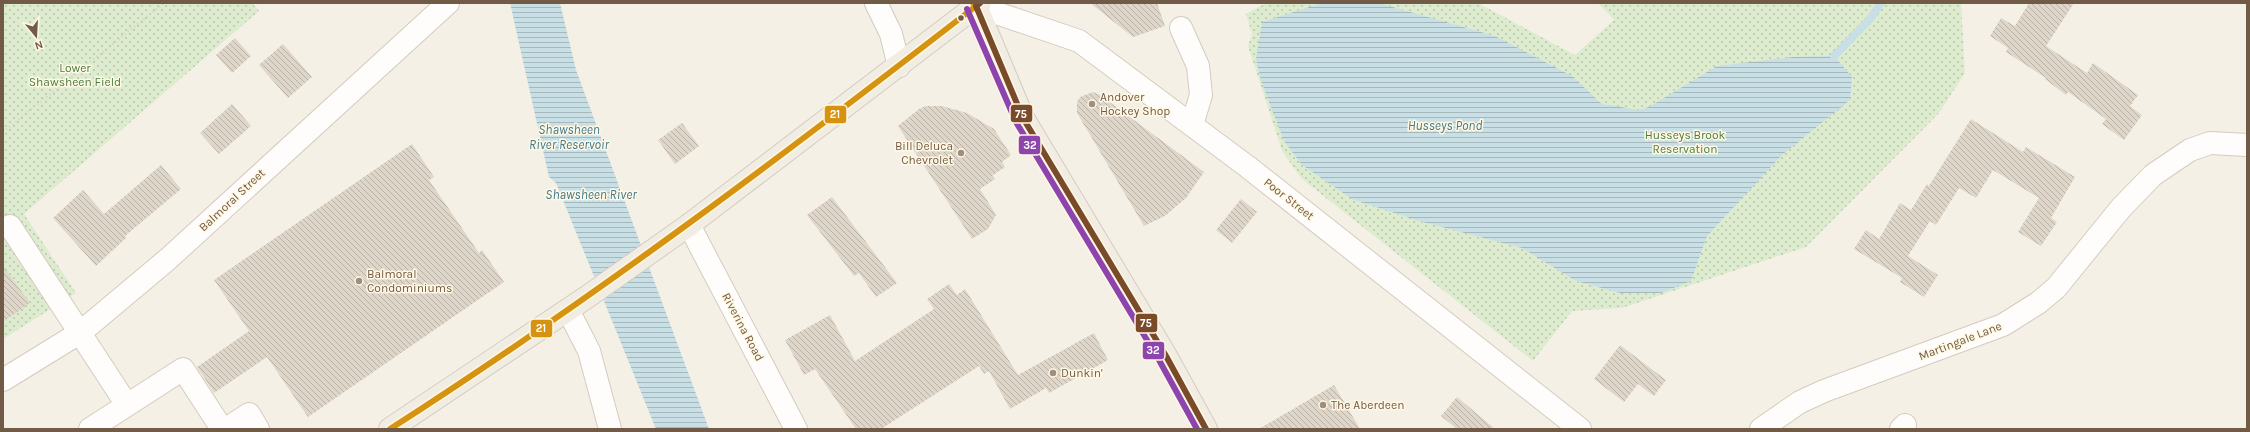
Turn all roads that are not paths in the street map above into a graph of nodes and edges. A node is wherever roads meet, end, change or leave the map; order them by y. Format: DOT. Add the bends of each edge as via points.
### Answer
graph roads {
  1 [pos="448,3"];
  2 [pos="876,3"];
  3 [pos="977,4"];
  4 [pos="1181,28"];
  5 [pos="899,66"];
  6 [pos="1192,125"];
  7 [pos="2247,145"];
  8 [pos="689,225"];
  9 [pos="10,226"];
  10 [pos="568,310"];
  11 [pos="81,332"];
  12 [pos="3,380"];
  13 [pos="127,405"];
  14 [pos="90,429"];
  15 [pos="222,429"];
  16 [pos="226,429"];
  17 [pos="258,429"];
  18 [pos="390,429"];
  19 [pos="610,429"];
  20 [pos="796,429"];
  21 [pos="1206,429"];
  22 [pos="1580,429"];
  23 [pos="1761,429"];
  1 -- 11 [label="street, Balmoral Street" via="168,260"];
  2 -- 5 [label="street" via="891,34"];
  3 -- 5 [label="main road"];
  3 -- 6 [label="street, Poor Street" via="1079,41"];
  3 -- 21 [label="main road" via="1023,118 1166,356"];
  4 -- 6 [label="street" via="1198,66 1201,95"];
  5 -- 8 [label="main road"];
  6 -- 22 [label="street, Poor Street" via="1254,171"];
  7 -- 23 [label="street, Martingale Lane" via="2210,143 2190,150 2153,175 2121,208 2056,288 2009,322 1824,391 1800,402"];
  8 -- 10 [label="main road"];
  8 -- 20 [label="street, Riverina Road"];
  9 -- 11 [label="street"];
  10 -- 18 [label="main road"];
  10 -- 19 [label="street" via="589,351"];
  11 -- 12 [label="street, Balmoral Street"];
  11 -- 13 [label="street"];
  13 -- 14 [label="street"];
  13 -- 15 [label="street" via="183,369"];
  16 -- 17 [label="street" via="248,414"];
}
